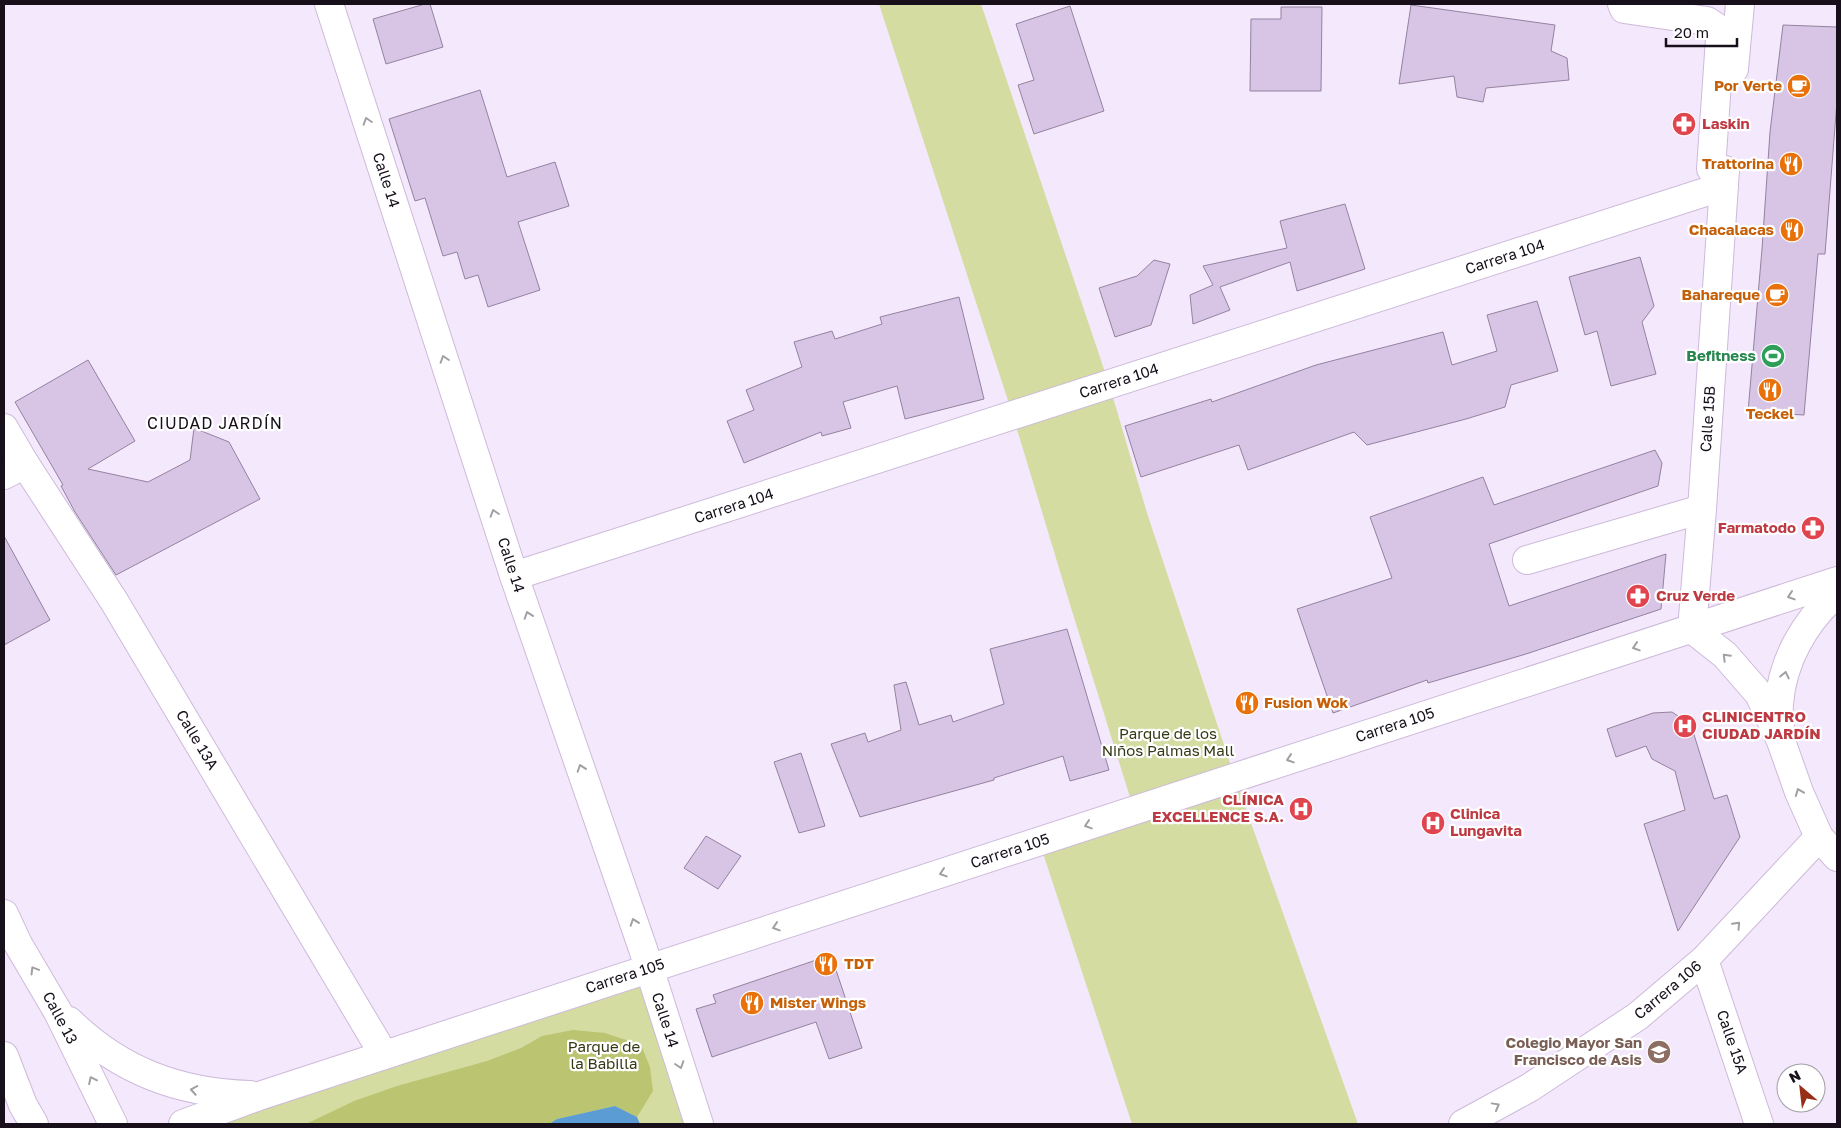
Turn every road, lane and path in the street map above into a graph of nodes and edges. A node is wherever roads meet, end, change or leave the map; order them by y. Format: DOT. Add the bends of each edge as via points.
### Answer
graph roads {
  1 [pos="330,4"];
  2 [pos="1622,4"];
  3 [pos="1740,4"];
  4 [pos="1724,186"];
  5 [pos="4,428"];
  6 [pos="14,470"];
  7 [pos="1702,509"];
  8 [pos="1528,560"];
  9 [pos="514,576"];
  10 [pos="1837,581"];
  11 [pos="1837,593"];
  12 [pos="1692,629"];
  13 [pos="1781,741"];
  14 [pos="1819,837"];
  15 [pos="1837,857"];
  16 [pos="4,914"];
  17 [pos="11,942"];
  18 [pos="1704,960"];
  19 [pos="649,968"];
  20 [pos="58,1012"];
  21 [pos="384,1055"];
  22 [pos="4,1056"];
  23 [pos="4,1091"];
  24 [pos="260,1096"];
  25 [pos="19,1124"];
  26 [pos="34,1124"];
  27 [pos="114,1124"];
  28 [pos="183,1124"];
  29 [pos="224,1124"];
  30 [pos="699,1124"];
  31 [pos="1463,1124"];
  32 [pos="1759,1124"];
  9 -- 1 [label="street, Calle 14, one-way"];
  2 -- 4 [label="street" via="1624,9 1707,21 1716,27 1720,39 1711,169"];
  3 -- 4 [label="street, Calle 15B"];
  4 -- 7 [label="street, Calle 15B"];
  4 -- 9 [label="street, Carrera 104"];
  5 -- 6 [label="street, Calle 13A"];
  6 -- 21 [label="street, Calle 13A" via="114,601"];
  7 -- 8 [label="street"];
  7 -- 12 [label="street, Calle 15B"];
  19 -- 9 [label="street, Calle 14, one-way"];
  10 -- 12 [label="street, Carrera 105, one-way"];
  13 -- 11 [label="street, one-way" via="1779,704 1786,668 1801,634"];
  13 -- 12 [label="street, one-way" via="1759,694 1725,656"];
  12 -- 19 [label="street, Carrera 105, one-way"];
  14 -- 13 [label="street, one-way"];
  14 -- 15 [label="street"];
  18 -- 14 [label="street, Carrera 106, one-way"];
  16 -- 17 [label="street, Calle 13"];
  20 -- 17 [label="street, Calle 13, one-way"];
  31 -- 18 [label="street, Carrera 106, one-way" via="1529,1088 1638,1016"];
  18 -- 32 [label="street, Calle 15A"];
  19 -- 21 [label="street, Carrera 105"];
  19 -- 30 [label="street, Calle 14, one-way"];
  24 -- 20 [label="street, one-way" via="185,1088 149,1076 93,1043"];
  27 -- 20 [label="street, Calle 13, one-way"];
  21 -- 24 [label="street, Carrera 105"];
  22 -- 26 [label="street"];
  23 -- 25 [label="street"];
  24 -- 28 [label="street, Carrera 105"];
  24 -- 29 [label="street"];
}
